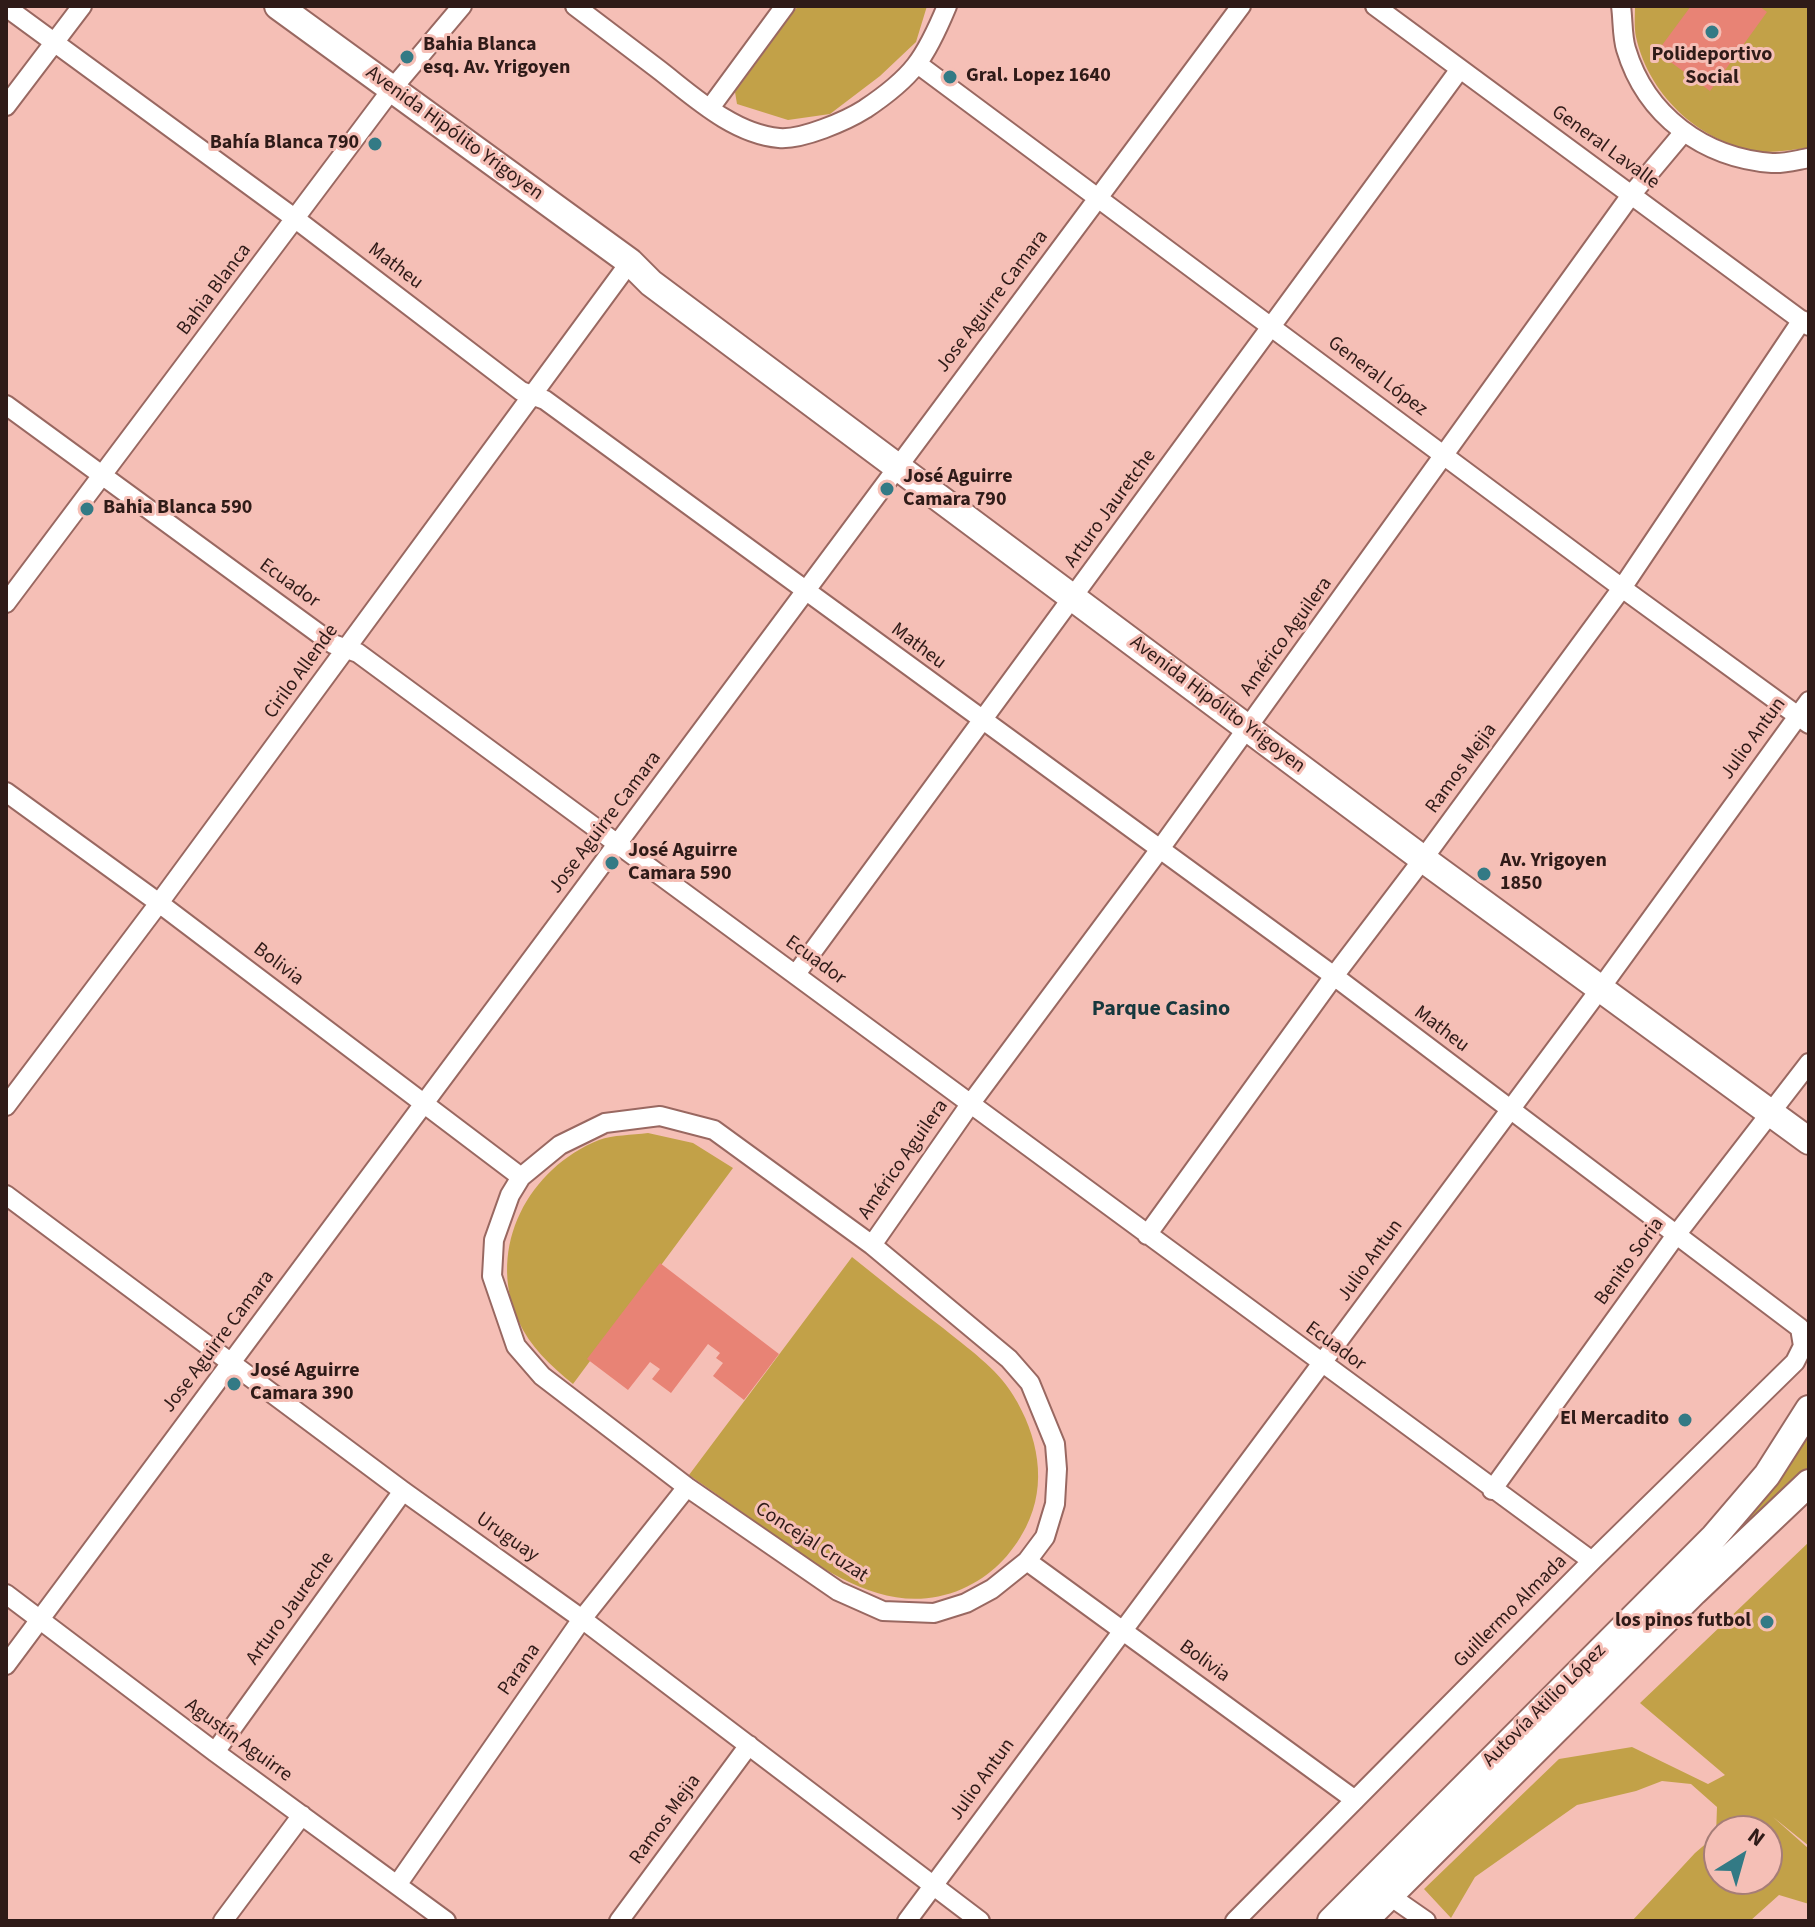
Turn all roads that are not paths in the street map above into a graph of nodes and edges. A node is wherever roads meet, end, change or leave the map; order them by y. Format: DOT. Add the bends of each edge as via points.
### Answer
graph roads {
  1 [pos="82,6"];
  2 [pos="278,6"];
  3 [pos="462,6"];
  4 [pos="575,6"];
  5 [pos="785,6"];
  6 [pos="947,6"];
  7 [pos="1241,6"];
  8 [pos="1375,6"];
  9 [pos="1621,6"];
  10 [pos="6,7"];
  11 [pos="54,42"];
  12 [pos="919,65"];
  13 [pos="1460,69"];
  14 [pos="392,89"];
  15 [pos="6,106"];
  16 [pos="710,108"];
  17 [pos="1683,133"];
  18 [pos="1809,158"];
  19 [pos="1631,195"];
  20 [pos="1097,199"];
  21 [pos="297,220"];
  22 [pos="630,262"];
  23 [pos="1805,323"];
  24 [pos="1272,327"];
  25 [pos="533,396"];
  26 [pos="6,405"];
  27 [pos="1445,456"];
  28 [pos="903,460"];
  29 [pos="101,475"];
  30 [pos="1622,588"];
  31 [pos="1078,590"];
  32 [pos="806,592"];
  33 [pos="6,603"];
  34 [pos="346,649"];
  35 [pos="1805,713"];
  36 [pos="982,722"];
  37 [pos="1252,722"];
  38 [pos="6,792"];
  39 [pos="617,846"];
  40 [pos="1160,849"];
  41 [pos="1428,853"];
  42 [pos="159,903"];
  43 [pos="796,974"];
  44 [pos="1334,976"];
  45 [pos="1605,982"];
  46 [pos="1809,1063"];
  47 [pos="424,1102"];
  48 [pos="971,1103"];
  49 [pos="6,1106"];
  50 [pos="1777,1107"];
  51 [pos="1510,1109"];
  52 [pos="1809,1122"];
  53 [pos="1809,1141"];
  54 [pos="521,1177"];
  55 [pos="6,1195"];
  56 [pos="1147,1235"];
  57 [pos="1676,1235"];
  58 [pos="872,1245"];
  59 [pos="1800,1328"];
  60 [pos="232,1362"];
  61 [pos="1322,1364"];
  62 [pos="1809,1409"];
  63 [pos="1809,1483"];
  64 [pos="687,1487"];
  65 [pos="1492,1490"];
  66 [pos="403,1491"];
  67 [pos="1027,1561"];
  68 [pos="1592,1561"];
  69 [pos="6,1594"];
  70 [pos="582,1619"];
  71 [pos="41,1620"];
  72 [pos="1122,1630"];
  73 [pos="6,1665"];
  74 [pos="749,1745"];
  75 [pos="215,1752"];
  76 [pos="1355,1800"];
  77 [pos="302,1815"];
  78 [pos="397,1885"];
  79 [pos="933,1886"];
  80 [pos="1390,1896"];
  81 [pos="223,1921"];
  82 [pos="446,1921"];
  83 [pos="619,1921"];
  84 [pos="907,1921"];
  85 [pos="980,1921"];
  86 [pos="1235,1921"];
  87 [pos="1331,1921"];
  88 [pos="1364,1921"];
  89 [pos="1426,1921"];
  1 -- 11 [label="street"];
  2 -- 14 [label="main road, Avenida Hipólito Yrigoyen"];
  3 -- 14 [label="street, Bahia Blanca"];
  4 -- 16 [label="street"];
  5 -- 16 [label="street"];
  6 -- 12 [label="street"];
  7 -- 20 [label="street, Jose Aguirre Camara"];
  8 -- 13 [label="street, General Lavalle"];
  9 -- 17 [label="street" via="1626,48 1646,93"];
  10 -- 11 [label="street, Matheu"];
  11 -- 15 [label="street"];
  11 -- 21 [label="street, Matheu"];
  12 -- 16 [label="street" via="853,116 811,132 781,138 748,130"];
  12 -- 20 [label="street, General López"];
  13 -- 19 [label="street, General Lavalle"];
  13 -- 24 [label="street, Arturo Jauretche"];
  14 -- 21 [label="street, Bahia Blanca"];
  14 -- 22 [label="main road, Avenida Hipólito Yrigoyen"];
  17 -- 18 [label="street" via="1730,157 1775,164"];
  17 -- 19 [label="street, Américo Aguilera"];
  19 -- 23 [label="street, General Lavalle"];
  19 -- 27 [label="street, Américo Aguilera"];
  20 -- 24 [label="street, General López"];
  20 -- 28 [label="street, Jose Aguirre Camara"];
  21 -- 25 [label="street, Matheu"];
  21 -- 29 [label="street, Bahia Blanca"];
  22 -- 25 [label="street, Cirilo Allende"];
  22 -- 28 [label="main road, Avenida Hipólito Yrigoyen" via="651,283"];
  23 -- 30 [label="street, Ramos Mejia"];
  24 -- 27 [label="street, General López"];
  24 -- 31 [label="street, Arturo Jauretche"];
  25 -- 32 [label="street, Matheu"];
  25 -- 34 [label="street, Cirilo Allende"];
  26 -- 29 [label="street, Ecuador"];
  27 -- 30 [label="street, General López"];
  27 -- 37 [label="street, Américo Aguilera"];
  28 -- 31 [label="main road, Avenida Hipólito Yrigoyen"];
  28 -- 32 [label="street, Jose Aguirre Camara"];
  29 -- 33 [label="street, Bahia Blanca"];
  29 -- 34 [label="street, Ecuador"];
  30 -- 35 [label="street, General López"];
  30 -- 41 [label="street, Ramos Mejia"];
  31 -- 36 [label="street, Arturo Jauretche"];
  31 -- 37 [label="main road, Avenida Hipólito Yrigoyen"];
  32 -- 36 [label="street, Matheu"];
  32 -- 39 [label="street, Jose Aguirre Camara"];
  34 -- 39 [label="street, Ecuador"];
  34 -- 42 [label="street, Cirilo Allende"];
  35 -- 45 [label="street, Julio Antun"];
  36 -- 40 [label="street, Matheu"];
  36 -- 43 [label="street, Arturo Jauretche"];
  37 -- 40 [label="street, Américo Aguilera"];
  37 -- 41 [label="main road, Avenida Hipólito Yrigoyen"];
  38 -- 42 [label="street, Bolivia"];
  39 -- 43 [label="street, Ecuador"];
  39 -- 47 [label="street, Jose Aguirre Camara"];
  40 -- 44 [label="street, Matheu"];
  40 -- 48 [label="street, Américo Aguilera"];
  41 -- 44 [label="street, Ramos Mejia"];
  41 -- 45 [label="main road, Avenida Hipólito Yrigoyen"];
  42 -- 47 [label="street, Bolivia"];
  42 -- 49 [label="street, Cirilo Allende"];
  43 -- 48 [label="street, Ecuador"];
  44 -- 51 [label="street, Matheu"];
  44 -- 56 [label="street, Ramos Mejia"];
  45 -- 50 [label="main road, Avenida Hipólito Yrigoyen"];
  45 -- 51 [label="street, Julio Antun"];
  46 -- 50 [label="street, Benito Soria"];
  47 -- 54 [label="street, Bolivia"];
  47 -- 60 [label="street, Jose Aguirre Camara"];
  48 -- 56 [label="street, Ecuador"];
  48 -- 58 [label="street, Américo Aguilera"];
  50 -- 52 [label="main road, Avenida Hipólito Yrigoyen"];
  50 -- 53 [label="main road, Avenida Hipólito Yrigoyen"];
  50 -- 57 [label="street, Benito Soria"];
  51 -- 57 [label="street, Matheu"];
  51 -- 61 [label="street, Julio Antun"];
  54 -- 58 [label="street, Concejal Cruzat" via="560,1145 605,1123 660,1116 714,1130"];
  54 -- 64 [label="street, Concejal Cruzat" via="494,1240 492,1276 516,1346 542,1376"];
  55 -- 60 [label="street, Uruguay"];
  56 -- 61 [label="street, Ecuador"];
  57 -- 59 [label="street, Matheu"];
  57 -- 65 [label="street, Benito Soria"];
  58 -- 67 [label="street, Concejal Cruzat" via="1009,1359 1030,1383 1055,1444 1057,1469 1055,1504 1045,1537"];
  59 -- 68 [label="street, Guillermo Almada" via="1803,1346 1795,1362"];
  60 -- 66 [label="street, Uruguay"];
  60 -- 71 [label="street, Jose Aguirre Camara"];
  61 -- 65 [label="street, Ecuador"];
  61 -- 72 [label="street, Julio Antun"];
  62 -- 87 [label="main road, Autovía Atilio López" via="1767,1475 1714,1537"];
  63 -- 80 [label="main road, Autovía Atilio López"];
  64 -- 67 [label="street, Concejal Cruzat" via="838,1591 883,1611 934,1613 966,1603"];
  64 -- 70 [label="street, Parana"];
  65 -- 68 [label="street, Ecuador"];
  66 -- 70 [label="street, Uruguay"];
  66 -- 75 [label="street, Arturo Jaureche"];
  67 -- 72 [label="street, Bolivia"];
  68 -- 76 [label="street, Guillermo Almada"];
  69 -- 71 [label="street, Agustín Aguirre"];
  70 -- 74 [label="street, Uruguay"];
  70 -- 78 [label="street, Parana"];
  71 -- 73 [label="street, Jose Aguirre Camara"];
  71 -- 75 [label="street, Agustín Aguirre"];
  72 -- 76 [label="street, Bolivia"];
  72 -- 79 [label="street, Julio Antun"];
  74 -- 79 [label="street, Uruguay"];
  74 -- 83 [label="street, Ramos Mejia"];
  75 -- 77 [label="street, Agustín Aguirre"];
  76 -- 86 [label="street, Guillermo Almada"];
  77 -- 78 [label="street, Agustín Aguirre"];
  77 -- 81 [label="street"];
  78 -- 82 [label="street, Agustín Aguirre"];
  79 -- 84 [label="street, Julio Antun"];
  79 -- 85 [label="street, Uruguay"];
  80 -- 88 [label="main road, Autovía Atilio López"];
  80 -- 89 [label="street"];
}
